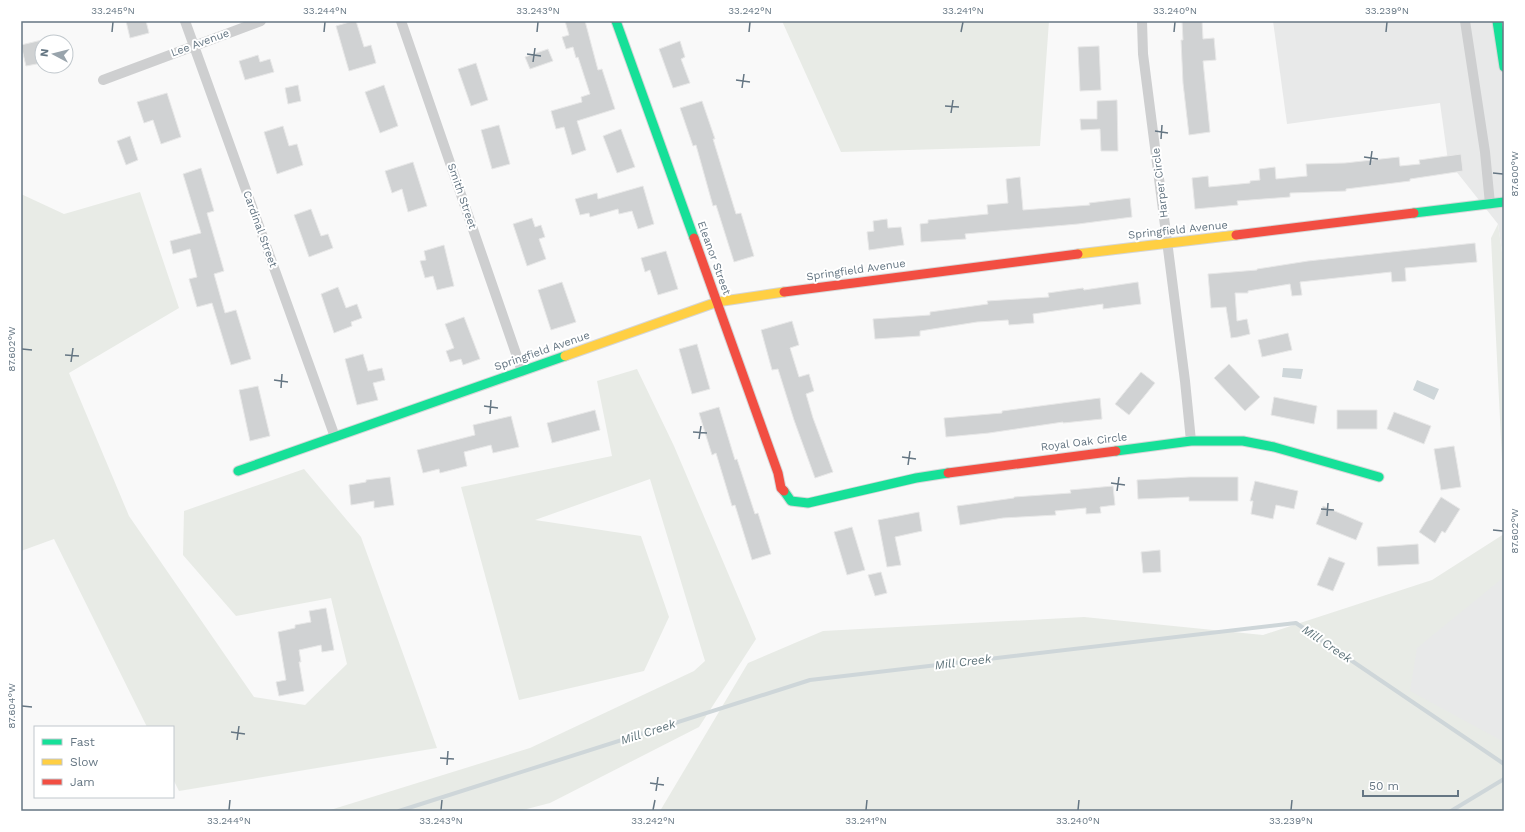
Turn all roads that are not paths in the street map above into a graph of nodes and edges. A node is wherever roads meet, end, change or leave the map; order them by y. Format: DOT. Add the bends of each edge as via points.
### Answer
graph roads {
  1 [pos="185,21"];
  2 [pos="261,21"];
  3 [pos="401,21"];
  4 [pos="616,21"];
  5 [pos="1142,21"];
  6 [pos="1465,21"];
  7 [pos="1497,21"];
  8 [pos="193,46"];
  9 [pos="1504,67"];
  10 [pos="102,80"];
  11 [pos="1504,202"];
  12 [pos="1490,204"];
  13 [pos="1167,243"];
  14 [pos="717,302"];
  15 [pos="522,371"];
  16 [pos="335,437"];
  17 [pos="1191,441"];
  18 [pos="238,471"];
  19 [pos="1379,477"];
  20 [pos="792,501"];
  1 -- 8 [label="street, Cardinal Street"];
  2 -- 8 [label="street, Lee Avenue"];
  3 -- 15 [label="street, Smith Street"];
  4 -- 14 [label="main road, Eleanor Street"];
  5 -- 13 [label="street, Harper Circle"];
  6 -- 12 [label="street" via="1485,152"];
  7 -- 9 [label="main road"];
  8 -- 10 [label="street, Lee Avenue"];
  8 -- 16 [label="street, Cardinal Street"];
  11 -- 12 [label="main road, Springfield Avenue"];
  12 -- 13 [label="main road, Springfield Avenue"];
  13 -- 14 [label="main road, Springfield Avenue"];
  13 -- 17 [label="street, Harper Circle"];
  14 -- 15 [label="main road, Springfield Avenue"];
  14 -- 20 [label="main road, Eleanor Street" via="778,473 781,488"];
  15 -- 16 [label="main road, Springfield Avenue"];
  16 -- 18 [label="main road, Springfield Avenue"];
  17 -- 19 [label="main road, Royal Oak Circle" via="1243,441 1274,447"];
  17 -- 20 [label="main road, Royal Oak Circle" via="916,478 808,503"];
}
